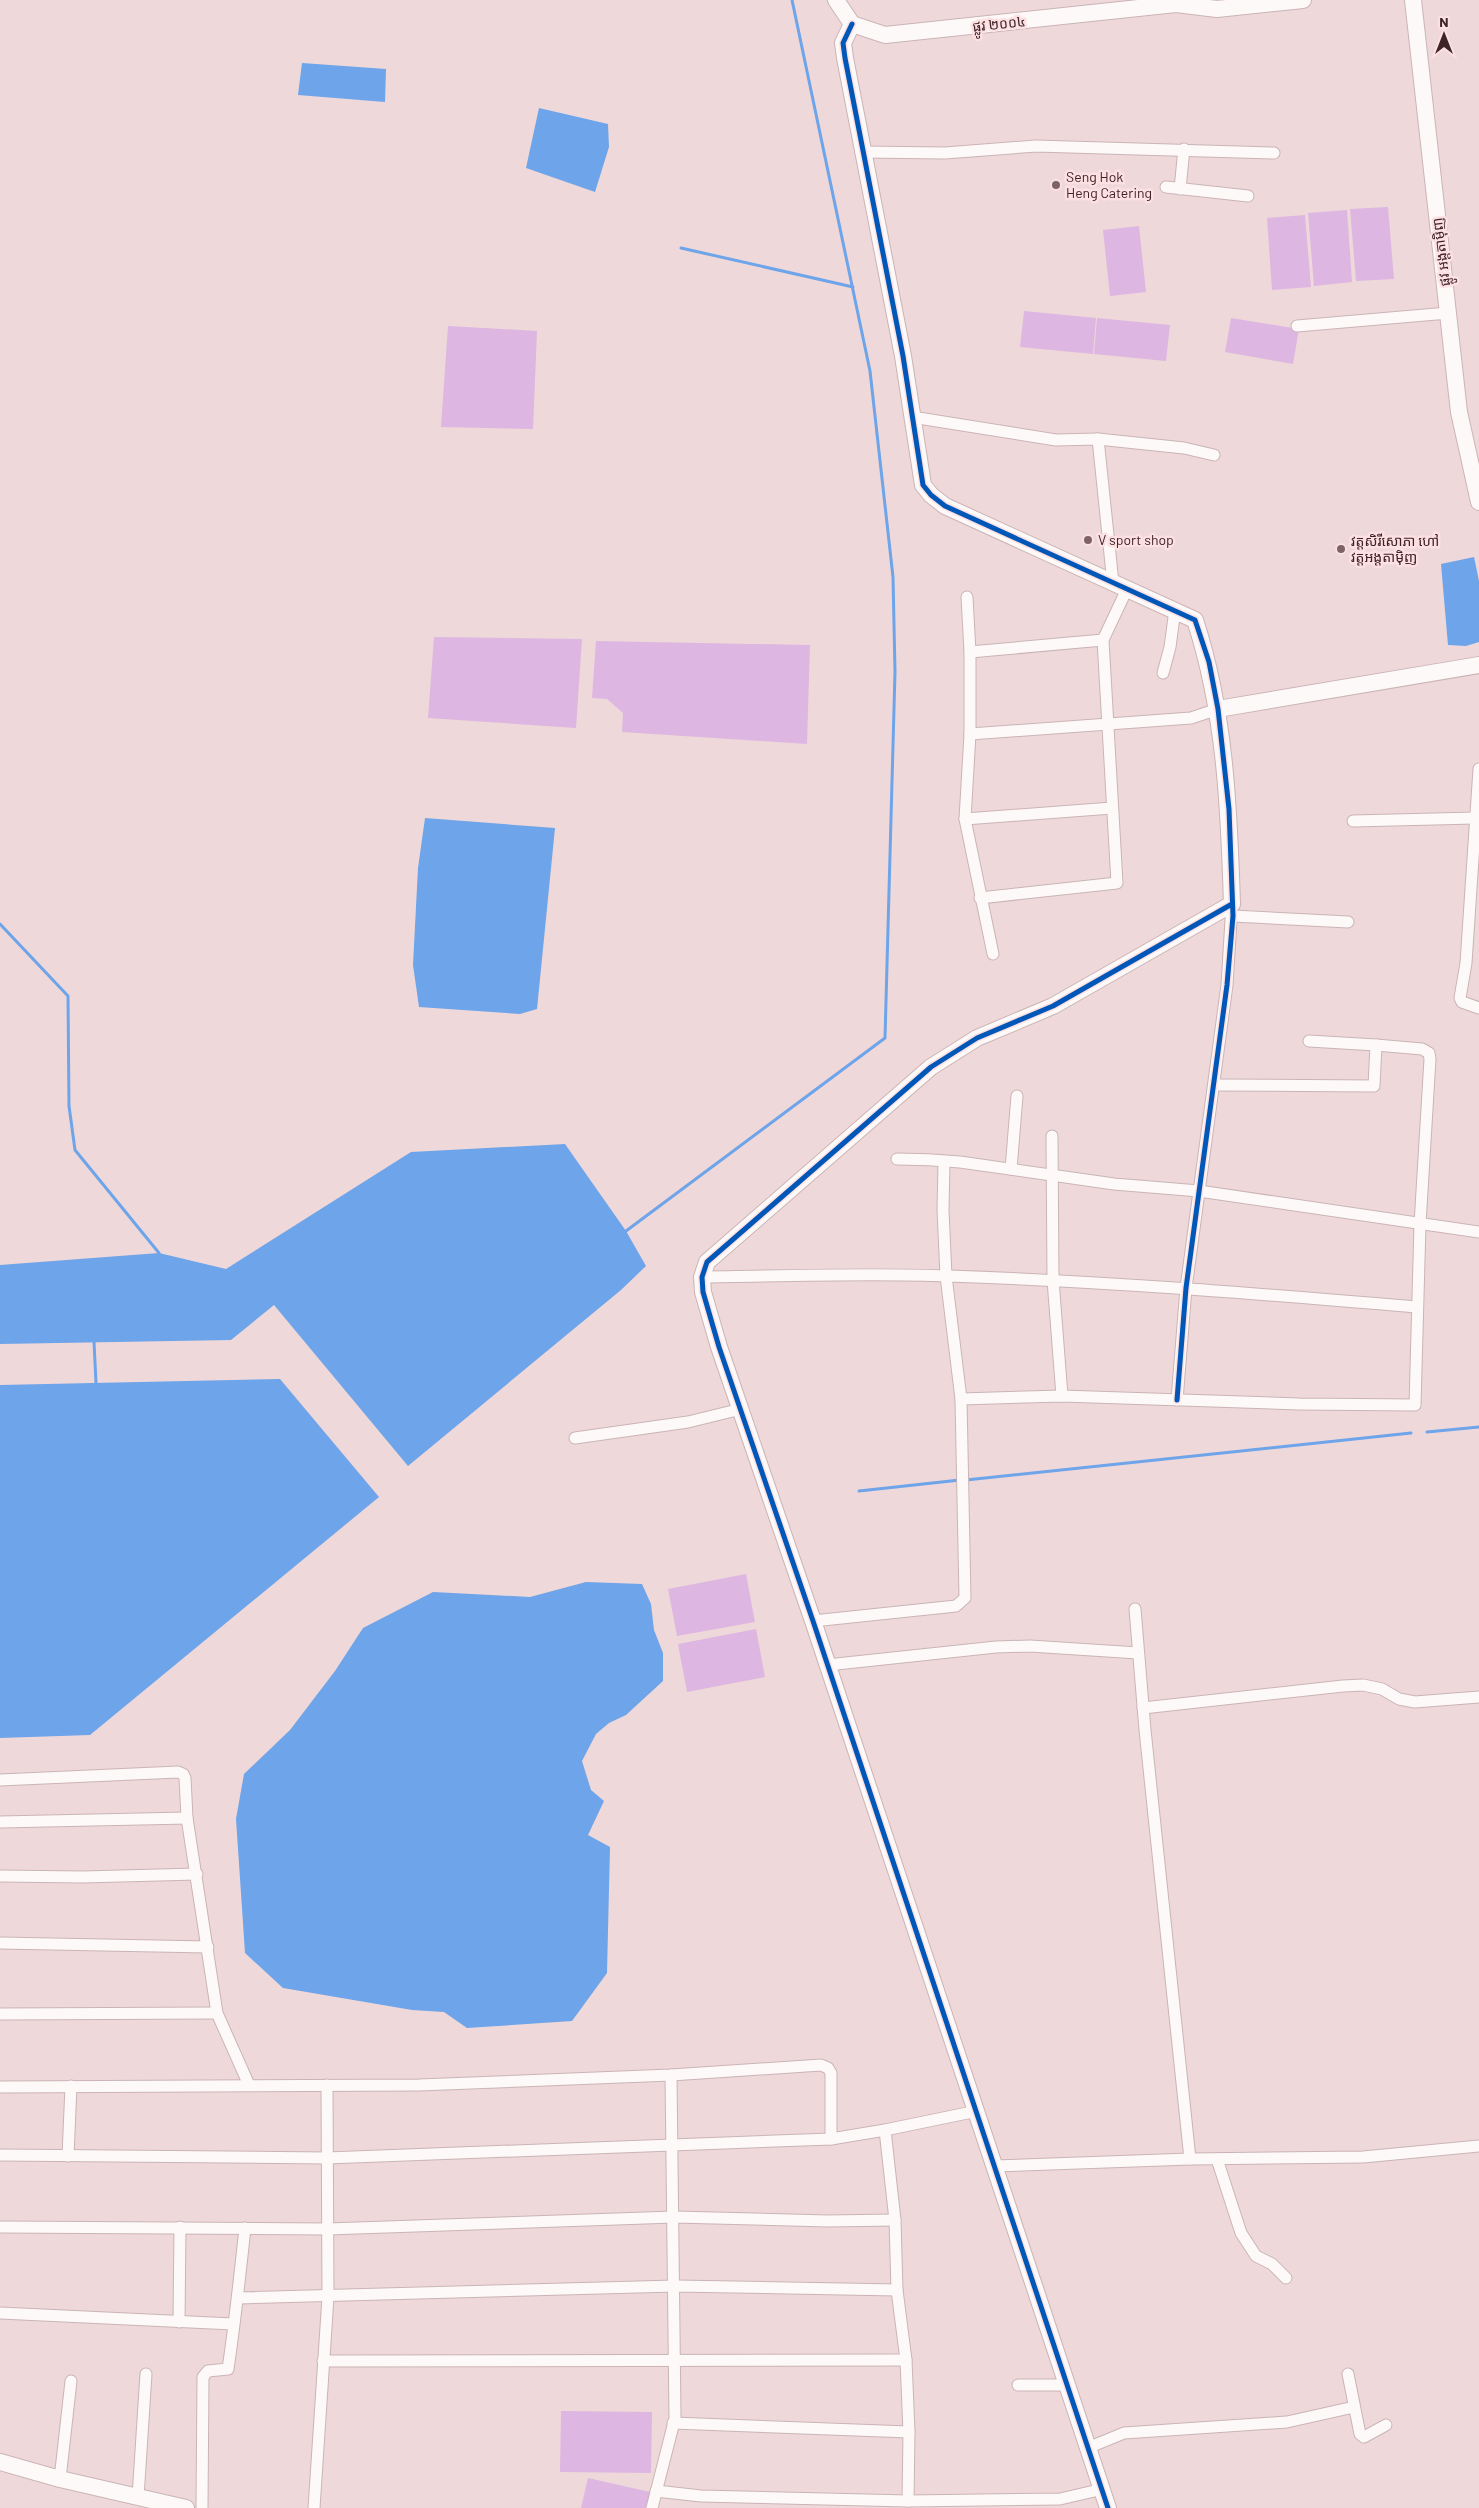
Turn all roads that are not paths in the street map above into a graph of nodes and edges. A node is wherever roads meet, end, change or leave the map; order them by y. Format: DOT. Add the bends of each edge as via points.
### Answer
graph roads {
  1 [pos="836,0"];
  2 [pos="1303,0"];
  3 [pos="1413,0"];
  4 [pos="1180,1"];
  5 [pos="852,24"];
  6 [pos="1184,149"];
  7 [pos="861,152"];
  8 [pos="1274,153"];
  9 [pos="1166,187"];
  10 [pos="1180,189"];
  11 [pos="1248,196"];
  12 [pos="1448,314"];
  13 [pos="1297,326"];
  14 [pos="912,417"];
  15 [pos="1098,439"];
  16 [pos="1214,455"];
  17 [pos="1479,502"];
  18 [pos="1120,586"];
  19 [pos="967,598"];
  20 [pos="1174,610"];
  21 [pos="1103,640"];
  22 [pos="970,652"];
  23 [pos="1479,665"];
  24 [pos="1163,673"];
  25 [pos="1218,709"];
  26 [pos="1106,724"];
  27 [pos="970,734"];
  28 [pos="1479,769"];
  29 [pos="1112,808"];
  30 [pos="1474,818"];
  31 [pos="965,819"];
  32 [pos="1353,820"];
  33 [pos="980,898"];
  34 [pos="1232,910"];
  35 [pos="1348,922"];
  36 [pos="993,954"];
  37 [pos="1479,1008"];
  38 [pos="1310,1041"];
  39 [pos="1376,1045"];
  40 [pos="1214,1085"];
  41 [pos="1017,1096"];
  42 [pos="1052,1136"];
  43 [pos="897,1159"];
  44 [pos="944,1162"];
  45 [pos="1012,1169"];
  46 [pos="1051,1174"];
  47 [pos="1199,1191"];
  48 [pos="1420,1224"];
  49 [pos="1479,1232"];
  50 [pos="946,1276"];
  51 [pos="702,1277"];
  52 [pos="1053,1280"];
  53 [pos="1186,1288"];
  54 [pos="1417,1307"];
  55 [pos="1062,1396"];
  56 [pos="961,1399"];
  57 [pos="1177,1400"];
  58 [pos="741,1409"];
  59 [pos="575,1438"];
  60 [pos="1135,1609"];
  61 [pos="814,1621"];
  62 [pos="1138,1653"];
  63 [pos="827,1666"];
  64 [pos="1479,1697"];
  65 [pos="1143,1708"];
  66 [pos="0,1780"];
  67 [pos="187,1818"];
  68 [pos="0,1822"];
  69 [pos="197,1874"];
  70 [pos="0,1876"];
  71 [pos="0,1944"];
  72 [pos="208,1947"];
  73 [pos="218,2013"];
  74 [pos="0,2014"];
  75 [pos="671,2075"];
  76 [pos="249,2085"];
  77 [pos="327,2085"];
  78 [pos="71,2086"];
  79 [pos="0,2087"];
  80 [pos="977,2111"];
  81 [pos="886,2130"];
  82 [pos="831,2138"];
  83 [pos="673,2145"];
  84 [pos="1479,2146"];
  85 [pos="0,2155"];
  86 [pos="68,2156"];
  87 [pos="328,2158"];
  88 [pos="1190,2159"];
  89 [pos="1217,2159"];
  90 [pos="995,2166"];
  91 [pos="674,2217"];
  92 [pos="895,2220"];
  93 [pos="0,2227"];
  94 [pos="180,2227"];
  95 [pos="245,2228"];
  96 [pos="328,2229"];
  97 [pos="1286,2278"];
  98 [pos="674,2286"];
  99 [pos="898,2290"];
  100 [pos="328,2297"];
  101 [pos="238,2298"];
  102 [pos="0,2313"];
  103 [pos="179,2322"];
  104 [pos="233,2324"];
  105 [pos="676,2359"];
  106 [pos="906,2360"];
  107 [pos="323,2361"];
  108 [pos="146,2374"];
  109 [pos="1348,2374"];
  110 [pos="71,2381"];
  111 [pos="1018,2385"];
  112 [pos="1069,2385"];
  113 [pos="1354,2407"];
  114 [pos="673,2423"];
  115 [pos="1386,2425"];
  116 [pos="909,2432"];
  117 [pos="1090,2447"];
  118 [pos="0,2462"];
  119 [pos="60,2479"];
  120 [pos="1102,2489"];
  121 [pos="656,2491"];
  122 [pos="138,2498"];
  123 [pos="908,2501"];
  124 [pos="186,2508"];
  125 [pos="202,2508"];
  126 [pos="314,2508"];
  127 [pos="652,2508"];
  128 [pos="1108,2508"];
  1 -- 5 [label="street"];
  2 -- 4 [label="street, ផ្លូវ ២០០៤" via="1217,9"];
  3 -- 12 [label="street, ផ្លូវ អង្តតាម៉ិញ"];
  4 -- 5 [label="street, ផ្លូវ ២០០៤" via="885,35"];
  5 -- 7 [label="street" via="843,43"];
  6 -- 7 [label="street" via="1036,146 944,153"];
  6 -- 8 [label="street"];
  6 -- 10 [label="street"];
  7 -- 14 [label="street" via="903,356"];
  9 -- 10 [label="street"];
  10 -- 11 [label="street"];
  12 -- 13 [label="street"];
  12 -- 17 [label="street, ផ្លូវ អង្តតាម៉ិញ" via="1459,412"];
  14 -- 15 [label="street" via="1056,440"];
  14 -- 18 [label="street" via="923,486 931,495 945,506"];
  15 -- 16 [label="street" via="1184,448"];
  15 -- 18 [label="street"];
  18 -- 20 [label="street"];
  18 -- 21 [label="street"];
  19 -- 22 [label="street"];
  20 -- 24 [label="street"];
  20 -- 25 [label="street" via="1195,620 1209,662"];
  21 -- 22 [label="street"];
  21 -- 26 [label="street"];
  22 -- 27 [label="street"];
  23 -- 25 [label="street"];
  25 -- 26 [label="street" via="1190,718"];
  25 -- 34 [label="street" via="1229,809"];
  26 -- 27 [label="street"];
  26 -- 29 [label="street"];
  27 -- 31 [label="street"];
  28 -- 30 [label="street"];
  29 -- 31 [label="street"];
  29 -- 33 [label="street" via="1117,883"];
  30 -- 32 [label="street"];
  30 -- 37 [label="street" via="1466,963 1460,998 1462,1002"];
  31 -- 33 [label="street"];
  33 -- 36 [label="street"];
  34 -- 35 [label="street"];
  34 -- 40 [label="street" via="1227,985"];
  34 -- 51 [label="street" via="1053,1006 977,1038 930,1067 707,1262"];
  38 -- 39 [label="street"];
  39 -- 40 [label="street" via="1376,1084 1372,1088"];
  39 -- 48 [label="street" via="1422,1049 1428,1053"];
  40 -- 47 [label="street"];
  41 -- 45 [label="street"];
  42 -- 46 [label="street"];
  43 -- 44 [label="street"];
  44 -- 45 [label="street"];
  44 -- 50 [label="street"];
  45 -- 46 [label="street"];
  46 -- 47 [label="street" via="1114,1184"];
  46 -- 52 [label="street"];
  47 -- 48 [label="street"];
  47 -- 53 [label="street"];
  48 -- 49 [label="street"];
  48 -- 54 [label="street"];
  50 -- 51 [label="street"];
  50 -- 52 [label="street"];
  50 -- 56 [label="street"];
  51 -- 58 [label="street" via="703,1292 719,1347"];
  52 -- 53 [label="street"];
  52 -- 55 [label="street"];
  53 -- 54 [label="street"];
  53 -- 57 [label="street"];
  54 -- 57 [label="street" via="1416,1401 1411,1407"];
  55 -- 56 [label="street"];
  55 -- 57 [label="street"];
  56 -- 61 [label="street" via="965,1598 960,1604"];
  58 -- 59 [label="street" via="688,1422"];
  58 -- 61 [label="street"];
  60 -- 62 [label="street"];
  61 -- 63 [label="street"];
  62 -- 63 [label="street" via="996,1646"];
  62 -- 65 [label="street"];
  63 -- 80 [label="street"];
  64 -- 65 [label="street" via="1414,1702 1363,1685"];
  65 -- 88 [label="street"];
  66 -- 67 [label="street" via="178,1772 185,1778"];
  67 -- 68 [label="street"];
  67 -- 69 [label="street"];
  69 -- 70 [label="street"];
  69 -- 72 [label="street"];
  71 -- 72 [label="street"];
  72 -- 73 [label="street"];
  73 -- 74 [label="street"];
  73 -- 76 [label="street"];
  75 -- 77 [label="street" via="419,2085"];
  75 -- 82 [label="street" via="821,2065 830,2073"];
  75 -- 83 [label="street"];
  76 -- 77 [label="street"];
  76 -- 78 [label="street"];
  77 -- 87 [label="street"];
  78 -- 79 [label="street"];
  78 -- 86 [label="street"];
  80 -- 81 [label="street"];
  80 -- 90 [label="street"];
  81 -- 82 [label="street"];
  81 -- 92 [label="street"];
  82 -- 83 [label="street"];
  83 -- 87 [label="street"];
  83 -- 91 [label="street"];
  84 -- 89 [label="street" via="1363,2157"];
  85 -- 86 [label="street"];
  86 -- 87 [label="street"];
  87 -- 96 [label="street"];
  88 -- 89 [label="street"];
  88 -- 90 [label="street"];
  89 -- 97 [label="street" via="1241,2233 1256,2256 1272,2264"];
  90 -- 112 [label="street"];
  91 -- 92 [label="street"];
  91 -- 96 [label="street"];
  91 -- 98 [label="street"];
  92 -- 99 [label="street"];
  93 -- 94 [label="street"];
  94 -- 95 [label="street"];
  94 -- 103 [label="street"];
  95 -- 96 [label="street"];
  95 -- 101 [label="street"];
  96 -- 100 [label="street"];
  98 -- 99 [label="street"];
  98 -- 100 [label="street"];
  98 -- 105 [label="street"];
  99 -- 106 [label="street"];
  100 -- 101 [label="street"];
  100 -- 107 [label="street"];
  101 -- 104 [label="street"];
  102 -- 103 [label="street" via="116,2316"];
  103 -- 104 [label="street"];
  104 -- 125 [label="street" via="228,2369 208,2371 203,2377"];
  105 -- 106 [label="street"];
  105 -- 107 [label="street"];
  105 -- 114 [label="street"];
  106 -- 116 [label="street"];
  107 -- 126 [label="street"];
  108 -- 122 [label="street"];
  109 -- 113 [label="street"];
  110 -- 119 [label="street"];
  111 -- 112 [label="street"];
  112 -- 117 [label="street"];
  113 -- 115 [label="street" via="1360,2434 1364,2437"];
  113 -- 117 [label="street" via="1287,2422 1124,2433"];
  114 -- 116 [label="street"];
  114 -- 121 [label="street"];
  116 -- 123 [label="street"];
  117 -- 120 [label="street"];
  118 -- 119 [label="street"];
  119 -- 122 [label="street"];
  120 -- 123 [label="street" via="1060,2498"];
  120 -- 128 [label="street"];
  121 -- 123 [label="street" via="702,2496"];
  121 -- 127 [label="street"];
  122 -- 124 [label="street"];
}
